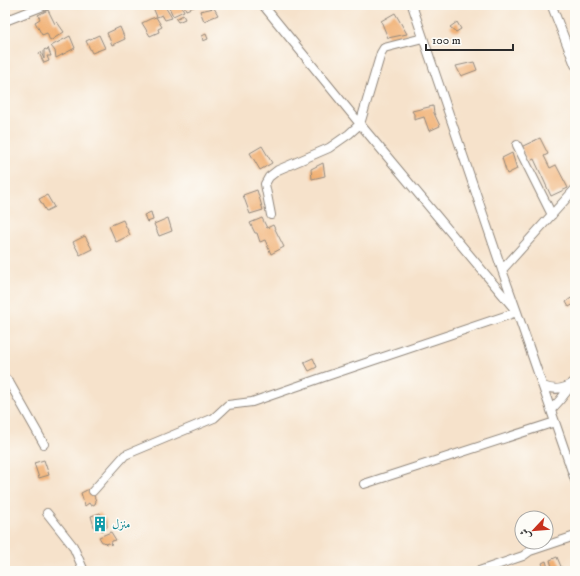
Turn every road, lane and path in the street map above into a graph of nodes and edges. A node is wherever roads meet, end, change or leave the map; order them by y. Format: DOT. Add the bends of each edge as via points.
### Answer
graph roads {
  1 [pos="46,5"];
  2 [pos="263,5"];
  3 [pos="412,5"];
  4 [pos="555,5"];
  5 [pos="5,21"];
  6 [pos="423,38"];
  7 [pos="575,65"];
  8 [pos="360,124"];
  9 [pos="517,146"];
  10 [pos="575,189"];
  11 [pos="271,215"];
  12 [pos="552,215"];
  13 [pos="502,270"];
  14 [pos="517,312"];
  15 [pos="5,378"];
  16 [pos="574,384"];
  17 [pos="543,386"];
  18 [pos="551,410"];
  19 [pos="555,422"];
  20 [pos="44,444"];
  21 [pos="575,480"];
  22 [pos="364,484"];
  23 [pos="93,491"];
  24 [pos="46,513"];
  25 [pos="575,536"];
  26 [pos="84,571"];
  27 [pos="479,571"];
  1 -- 5 [label="street"];
  2 -- 8 [label="street"];
  3 -- 6 [label="street"];
  4 -- 7 [label="street" via="553,9"];
  6 -- 8 [label="street" via="384,48"];
  6 -- 13 [label="street"];
  8 -- 11 [label="street" via="329,148 278,170 269,177 265,184"];
  8 -- 14 [label="street"];
  9 -- 12 [label="street"];
  10 -- 12 [label="street"];
  12 -- 13 [label="street"];
  13 -- 14 [label="street"];
  14 -- 17 [label="street"];
  14 -- 23 [label="street" via="252,402 228,405 214,418 125,456"];
  15 -- 20 [label="street"];
  16 -- 17 [label="street" via="555,390"];
  16 -- 18 [label="street"];
  17 -- 18 [label="street"];
  18 -- 19 [label="street"];
  19 -- 21 [label="street"];
  19 -- 22 [label="street"];
  24 -- 26 [label="street" via="73,546"];
  25 -- 27 [label="street"];
}
